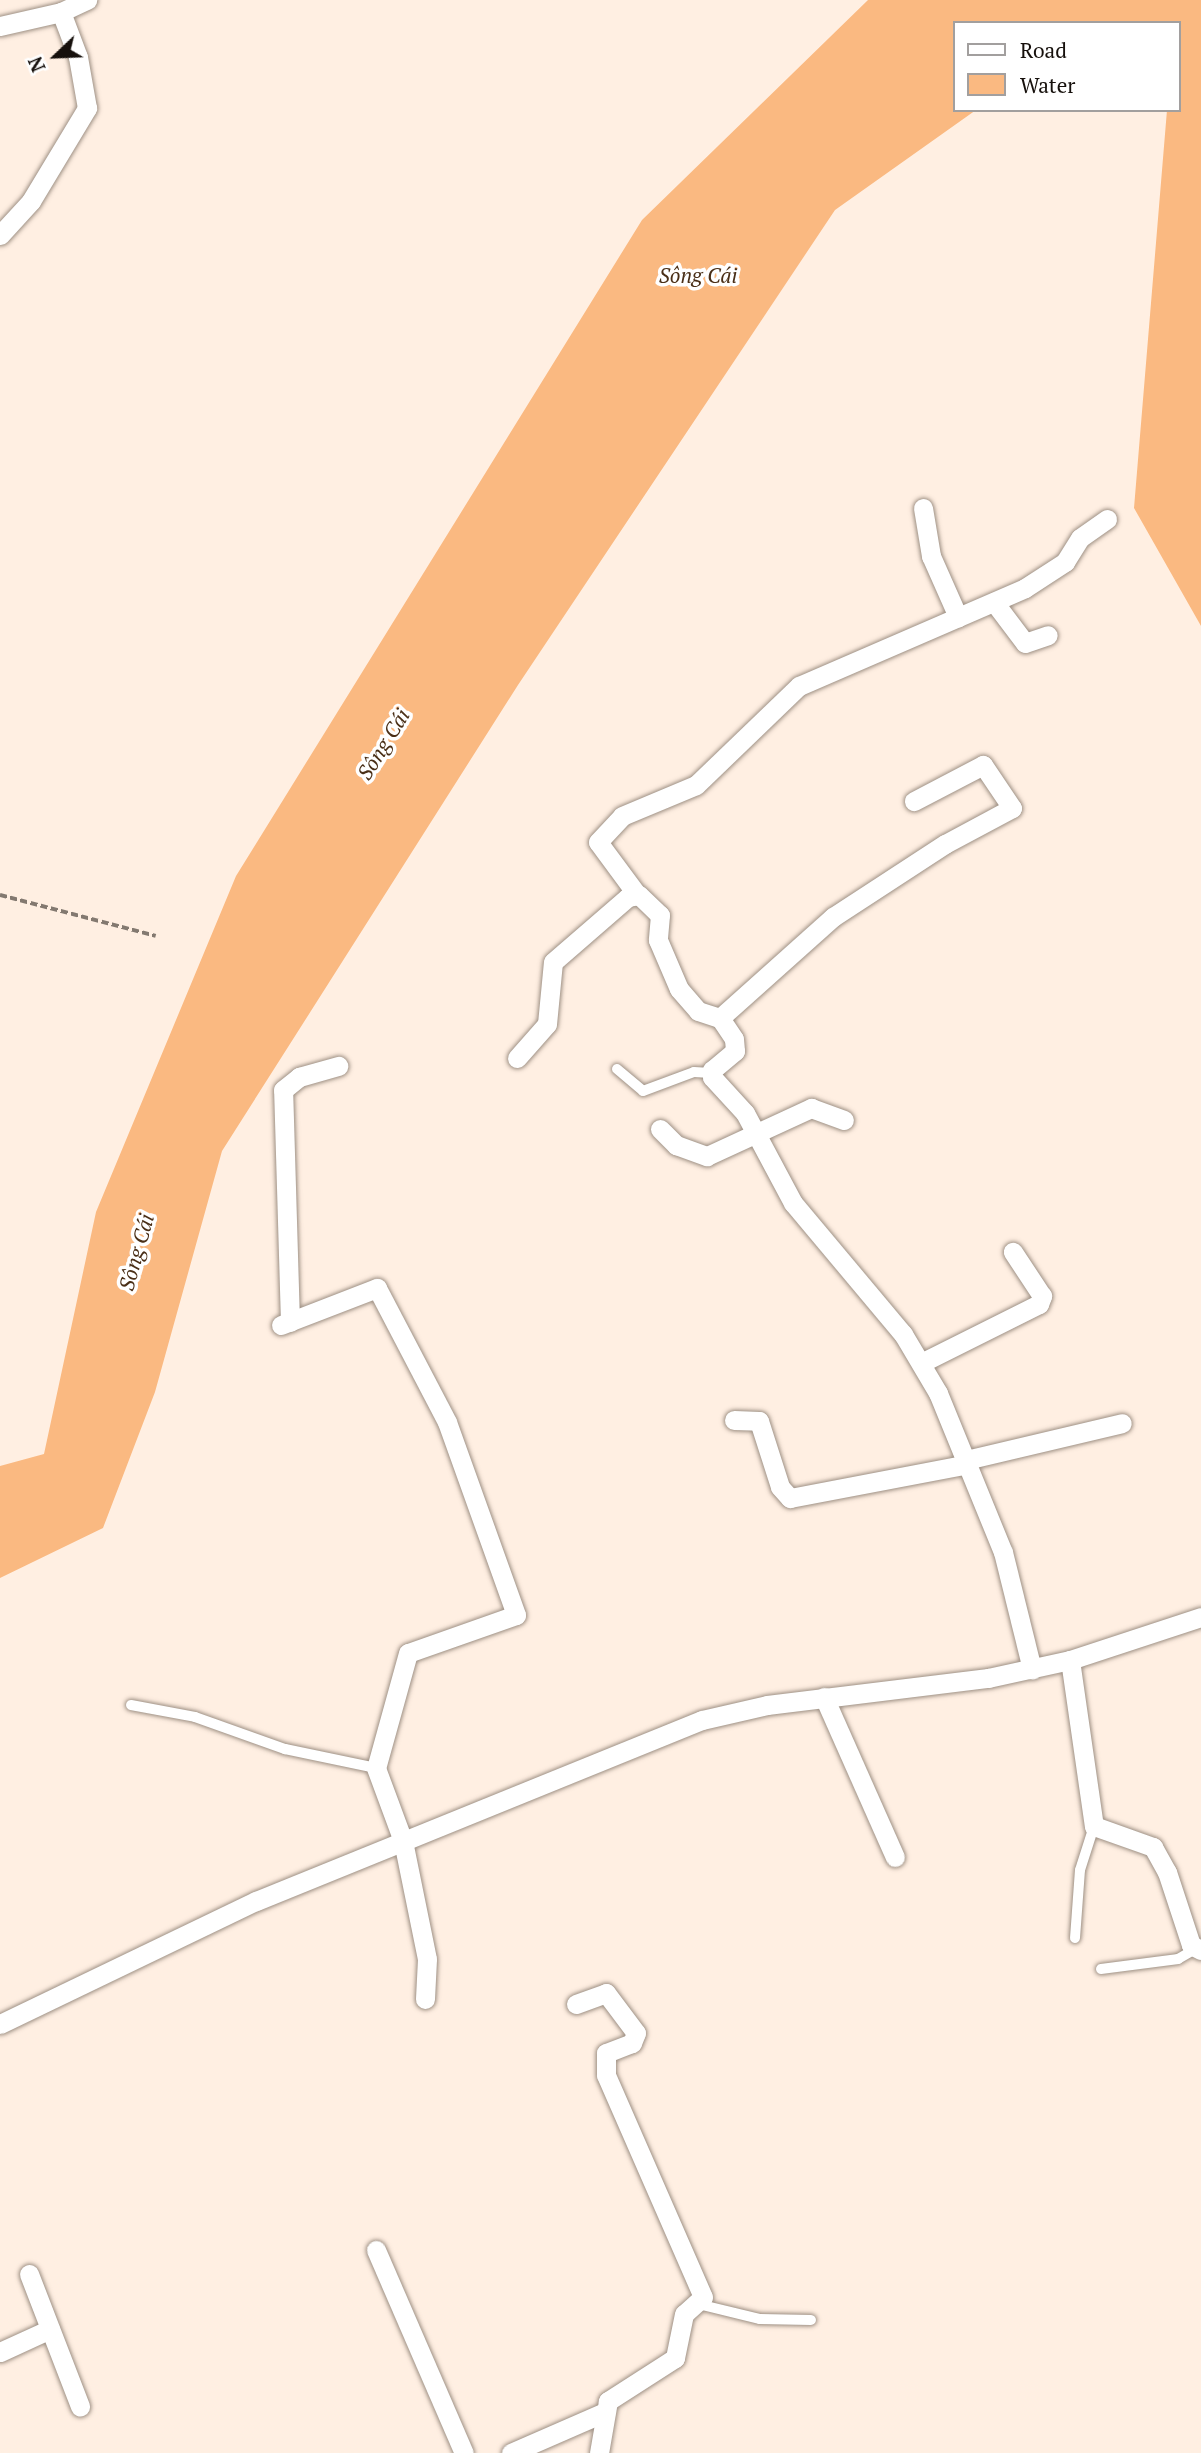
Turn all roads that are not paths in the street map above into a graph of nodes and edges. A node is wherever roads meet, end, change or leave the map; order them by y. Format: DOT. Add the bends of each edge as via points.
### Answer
graph roads {
  1 [pos="86,0"];
  2 [pos="61,12"];
  3 [pos="0,26"];
  4 [pos="0,235"];
  5 [pos="923,508"];
  6 [pos="1107,519"];
  7 [pos="993,602"];
  8 [pos="958,617"];
  9 [pos="1048,635"];
  10 [pos="914,802"];
  11 [pos="635,892"];
  12 [pos="720,1018"];
  13 [pos="517,1058"];
  14 [pos="338,1066"];
  15 [pos="617,1069"];
  16 [pos="711,1073"];
  17 [pos="844,1120"];
  18 [pos="660,1129"];
  19 [pos="755,1130"];
  20 [pos="1013,1252"];
  21 [pos="921,1363"];
  22 [pos="734,1420"];
  23 [pos="1122,1423"];
  24 [pos="967,1462"];
  25 [pos="1201,1617"];
  26 [pos="1070,1660"];
  27 [pos="1031,1669"];
  28 [pos="824,1697"];
  29 [pos="131,1705"];
  30 [pos="376,1768"];
  31 [pos="1094,1826"];
  32 [pos="403,1842"];
  33 [pos="895,1857"];
  34 [pos="1075,1938"];
  35 [pos="1198,1950"];
  36 [pos="1101,1969"];
  37 [pos="425,1999"];
  38 [pos="576,2004"];
  39 [pos="0,2024"];
  40 [pos="376,2250"];
  41 [pos="29,2274"];
  42 [pos="698,2304"];
  43 [pos="811,2320"];
  44 [pos="50,2329"];
  45 [pos="0,2352"];
  46 [pos="80,2406"];
  47 [pos="605,2412"];
  48 [pos="464,2453"];
  49 [pos="511,2453"];
  50 [pos="599,2453"];
  1 -- 2 [label="street"];
  2 -- 3 [label="street"];
  2 -- 4 [label="street" via="79,57 88,108 31,201"];
  5 -- 8 [label="street" via="931,556"];
  6 -- 7 [label="street" via="1080,538 1065,562 1049,575"];
  7 -- 8 [label="street"];
  7 -- 9 [label="street" via="1025,643"];
  8 -- 11 [label="street" via="799,686 696,785 634,809 607,829 600,836 600,846"];
  10 -- 12 [label="street" via="983,765 1012,808 945,844 833,918"];
  11 -- 12 [label="street" via="660,915 661,951 686,1000"];
  11 -- 13 [label="street" via="553,962 547,1024"];
  12 -- 16 [label="street" via="736,1046"];
  14 -- 30 [label="street" via="299,1077 283,1090 285,1324 377,1288 447,1422 516,1615 408,1653"];
  15 -- 16 [label="lane" via="643,1091 694,1072"];
  16 -- 19 [label="street"];
  17 -- 19 [label="street" via="811,1108"];
  18 -- 19 [label="street" via="676,1145 707,1156"];
  19 -- 21 [label="street" via="793,1203"];
  20 -- 21 [label="street" via="1042,1296 1039,1304"];
  21 -- 24 [label="street"];
  22 -- 24 [label="street" via="759,1421 780,1487 790,1498"];
  23 -- 24 [label="street"];
  24 -- 27 [label="street" via="1003,1552"];
  25 -- 26 [label="street"];
  26 -- 27 [label="street"];
  26 -- 31 [label="street"];
  27 -- 28 [label="street"];
  28 -- 32 [label="street" via="702,1720"];
  28 -- 33 [label="street"];
  29 -- 30 [label="lane" via="195,1717 285,1749"];
  30 -- 32 [label="street"];
  31 -- 34 [label="lane" via="1080,1870"];
  31 -- 35 [label="street" via="1153,1847"];
  32 -- 37 [label="street" via="427,1959"];
  32 -- 39 [label="street" via="135,1956"];
  35 -- 36 [label="lane" via="1178,1959"];
  38 -- 42 [label="street" via="606,1993 636,2033 632,2043 607,2053 606,2075 702,2291"];
  40 -- 48 [label="street"];
  41 -- 44 [label="street"];
  42 -- 43 [label="lane" via="736,2316"];
  42 -- 47 [label="street" via="684,2314 675,2358 612,2397"];
  44 -- 45 [label="street"];
  44 -- 46 [label="street"];
  47 -- 49 [label="street"];
  47 -- 50 [label="street"];
}
